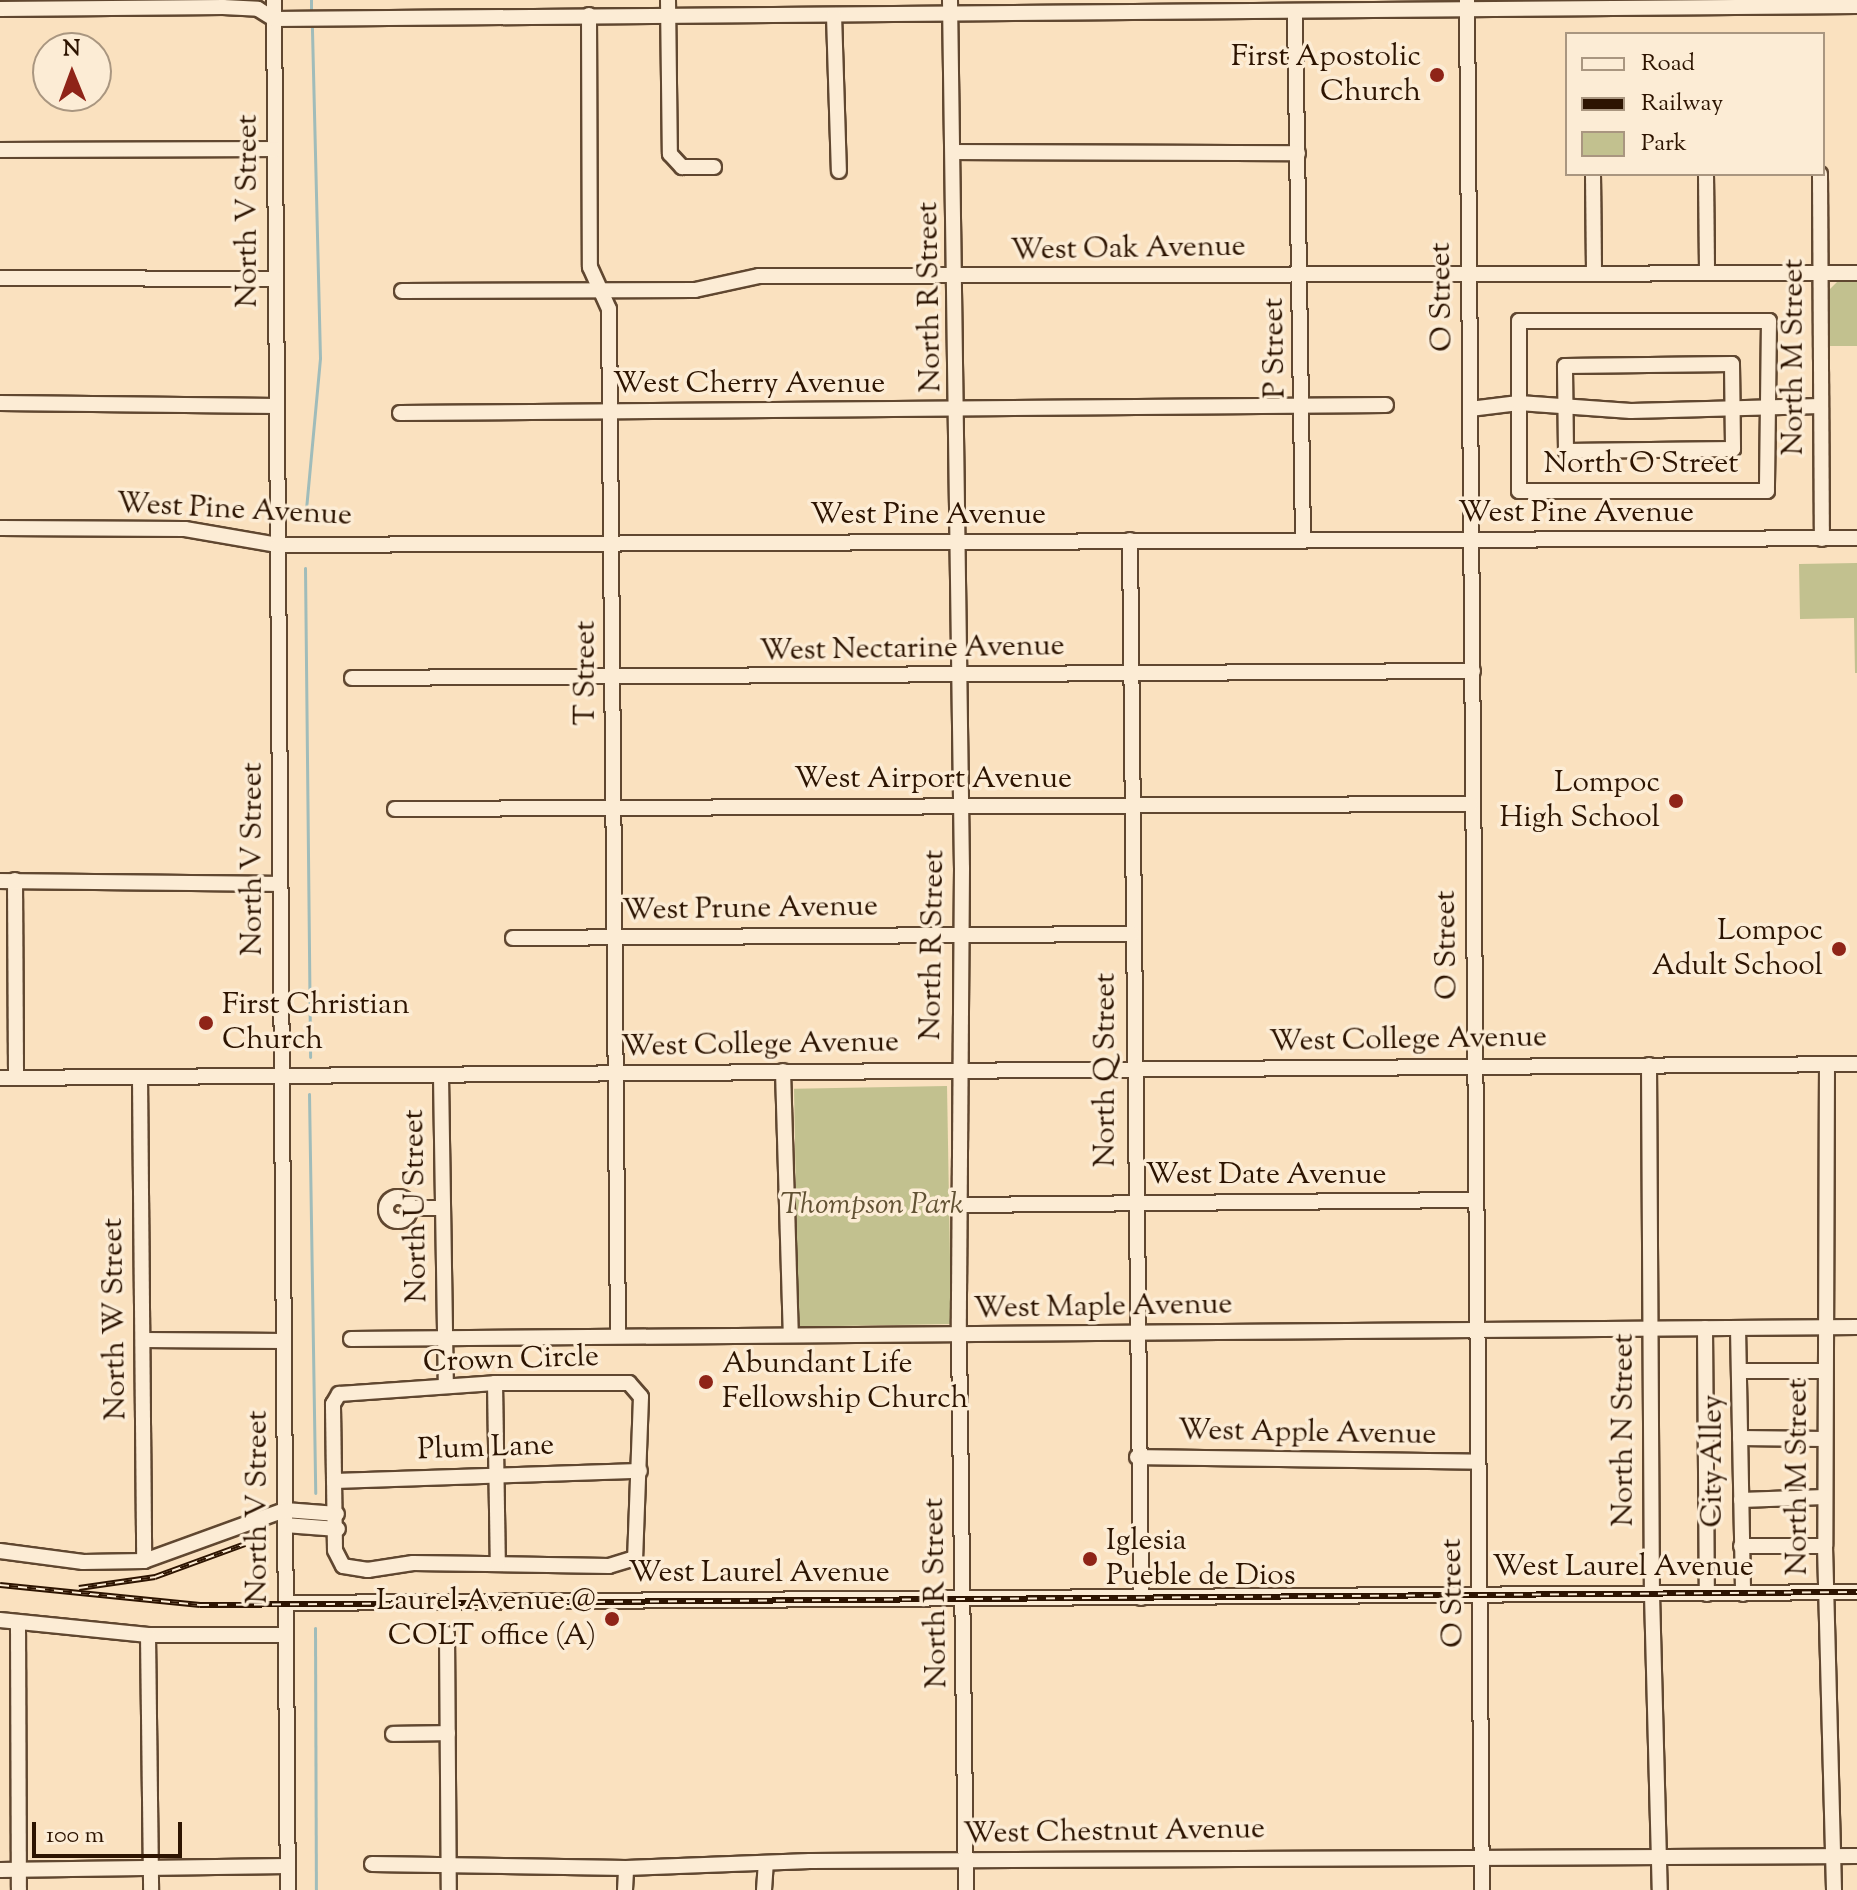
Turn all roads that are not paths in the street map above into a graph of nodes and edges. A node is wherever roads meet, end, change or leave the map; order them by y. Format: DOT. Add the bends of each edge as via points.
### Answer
graph roads {
  1 [pos="274,0"];
  2 [pos="166,3"];
  3 [pos="1467,4"];
  4 [pos="1337,6"];
  5 [pos="1857,6"];
  6 [pos="950,7"];
  7 [pos="669,8"];
  8 [pos="0,9"];
  9 [pos="1295,13"];
  10 [pos="589,15"];
  11 [pos="834,15"];
  12 [pos="274,19"];
  13 [pos="275,149"];
  14 [pos="0,150"];
  15 [pos="955,152"];
  16 [pos="1298,153"];
  17 [pos="714,167"];
  18 [pos="839,171"];
  19 [pos="1593,176"];
  20 [pos="1706,176"];
  21 [pos="1820,176"];
  22 [pos="1594,271"];
  23 [pos="1468,272"];
  24 [pos="1707,272"];
  25 [pos="1857,273"];
  26 [pos="1301,274"];
  27 [pos="1821,274"];
  28 [pos="955,277"];
  29 [pos="0,278"];
  30 [pos="276,279"];
  31 [pos="402,291"];
  32 [pos="604,292"];
  33 [pos="0,403"];
  34 [pos="1519,403"];
  35 [pos="1386,405"];
  36 [pos="277,406"];
  37 [pos="1733,406"];
  38 [pos="1770,406"];
  39 [pos="1821,406"];
  40 [pos="1303,407"];
  41 [pos="1566,407"];
  42 [pos="958,409"];
  43 [pos="1470,409"];
  44 [pos="610,412"];
  45 [pos="400,413"];
  46 [pos="0,528"];
  47 [pos="1857,538"];
  48 [pos="1303,539"];
  49 [pos="1822,539"];
  50 [pos="1130,540"];
  51 [pos="1472,540"];
  52 [pos="959,542"];
  53 [pos="278,545"];
  54 [pos="612,545"];
  55 [pos="1473,671"];
  56 [pos="1130,673"];
  57 [pos="960,675"];
  58 [pos="352,678"];
  59 [pos="613,679"];
  60 [pos="1471,804"];
  61 [pos="961,805"];
  62 [pos="1132,806"];
  63 [pos="615,808"];
  64 [pos="395,809"];
  65 [pos="7,880"];
  66 [pos="280,884"];
  67 [pos="962,934"];
  68 [pos="1132,934"];
  69 [pos="613,937"];
  70 [pos="513,938"];
  71 [pos="1827,1064"];
  72 [pos="1857,1064"];
  73 [pos="1649,1065"];
  74 [pos="1476,1067"];
  75 [pos="1132,1070"];
  76 [pos="783,1071"];
  77 [pos="959,1071"];
  78 [pos="613,1074"];
  79 [pos="441,1076"];
  80 [pos="140,1077"];
  81 [pos="282,1077"];
  82 [pos="0,1078"];
  83 [pos="16,1078"];
  84 [pos="1476,1200"];
  85 [pos="1134,1203"];
  86 [pos="961,1205"];
  87 [pos="410,1208"];
  88 [pos="443,1208"];
  89 [pos="1857,1327"];
  90 [pos="1705,1328"];
  91 [pos="1738,1328"];
  92 [pos="1824,1328"];
  93 [pos="1650,1329"];
  94 [pos="1478,1331"];
  95 [pos="1135,1333"];
  96 [pos="791,1334"];
  97 [pos="618,1335"];
  98 [pos="959,1335"];
  99 [pos="444,1336"];
  100 [pos="351,1339"];
  101 [pos="143,1340"];
  102 [pos="284,1341"];
  103 [pos="1740,1371"];
  104 [pos="1824,1371"];
  105 [pos="495,1383"];
  106 [pos="446,1386"];
  107 [pos="1740,1438"];
  108 [pos="1824,1439"];
  109 [pos="1137,1457"];
  110 [pos="1477,1462"];
  111 [pos="640,1471"];
  112 [pos="500,1473"];
  113 [pos="334,1481"];
  114 [pos="1825,1497"];
  115 [pos="1741,1500"];
  116 [pos="285,1517"];
  117 [pos="337,1522"];
  118 [pos="1741,1546"];
  119 [pos="1825,1546"];
  120 [pos="0,1551"];
  121 [pos="144,1561"];
  122 [pos="498,1564"];
  123 [pos="1826,1592"];
  124 [pos="1857,1592"];
  125 [pos="1652,1594"];
  126 [pos="1707,1594"];
  127 [pos="1743,1594"];
  128 [pos="1480,1595"];
  129 [pos="1141,1598"];
  130 [pos="964,1599"];
  131 [pos="286,1603"];
  132 [pos="0,1620"];
  133 [pos="18,1623"];
  134 [pos="447,1634"];
  135 [pos="148,1635"];
  136 [pos="286,1635"];
  137 [pos="448,1733"];
  138 [pos="393,1734"];
  139 [pos="1660,1854"];
  140 [pos="1482,1856"];
  141 [pos="1834,1856"];
  142 [pos="1857,1856"];
  143 [pos="966,1861"];
  144 [pos="449,1862"];
  145 [pos="766,1863"];
  146 [pos="372,1864"];
  147 [pos="288,1866"];
  148 [pos="151,1868"];
  149 [pos="626,1868"];
  150 [pos="18,1869"];
  151 [pos="0,1870"];
  152 [pos="19,1890"];
  153 [pos="151,1890"];
  154 [pos="288,1890"];
  155 [pos="449,1890"];
  156 [pos="625,1890"];
  157 [pos="764,1890"];
  158 [pos="966,1890"];
  159 [pos="1482,1890"];
  160 [pos="1660,1890"];
  161 [pos="1834,1890"];
  1 -- 12 [label="street, North V Street"];
  2 -- 8 [label="street"];
  2 -- 12 [label="street" via="258,9"];
  3 -- 4 [label="street"];
  3 -- 5 [label="street"];
  3 -- 23 [label="street, O Street"];
  4 -- 9 [label="street"];
  6 -- 9 [label="street"];
  6 -- 11 [label="street"];
  6 -- 15 [label="street, North R Street"];
  7 -- 10 [label="street"];
  7 -- 11 [label="street"];
  7 -- 17 [label="street" via="670,154 682,167"];
  9 -- 16 [label="street, P Street"];
  10 -- 12 [label="street"];
  10 -- 32 [label="street, T Street" via="590,267"];
  11 -- 18 [label="street"];
  12 -- 13 [label="street, North V Street"];
  13 -- 14 [label="street"];
  13 -- 30 [label="street, North V Street"];
  15 -- 16 [label="street"];
  15 -- 28 [label="street, North R Street"];
  16 -- 26 [label="street, P Street"];
  19 -- 22 [label="street"];
  20 -- 24 [label="street"];
  21 -- 27 [label="street, North M Street"];
  22 -- 23 [label="street, West Oak Avenue"];
  22 -- 24 [label="street, West Oak Avenue"];
  23 -- 26 [label="street, West Oak Avenue"];
  23 -- 43 [label="street, O Street"];
  24 -- 27 [label="street, West Oak Avenue"];
  25 -- 27 [label="street, West Oak Avenue"];
  26 -- 28 [label="street, West Oak Avenue"];
  26 -- 40 [label="street, P Street"];
  27 -- 39 [label="street, North M Street"];
  28 -- 32 [label="street, West Oak Avenue" via="759,276 695,290"];
  28 -- 42 [label="street, North R Street"];
  29 -- 30 [label="street"];
  30 -- 36 [label="street, North V Street"];
  31 -- 32 [label="street, West Oak Avenue"];
  32 -- 44 [label="street, T Street"];
  33 -- 36 [label="street"];
  34 -- 38 [label="street, North O Street" via="1519,321 1769,321"];
  34 -- 38 [label="street, North O Street" via="1519,491 1767,491"];
  34 -- 41 [label="street, North O Street"];
  34 -- 43 [label="street, North O Street"];
  35 -- 40 [label="street, West Cherry Avenue"];
  36 -- 53 [label="street, North V Street"];
  37 -- 38 [label="street, North O Street"];
  37 -- 41 [label="street, North O Street" via="1631,411"];
  37 -- 41 [label="street" via="1732,364 1565,366"];
  37 -- 41 [label="street" via="1733,449 1573,451 1566,451"];
  38 -- 39 [label="street, North O Street"];
  39 -- 49 [label="street, North M Street"];
  40 -- 42 [label="street, West Cherry Avenue"];
  40 -- 48 [label="street, P Street"];
  42 -- 44 [label="street, West Cherry Avenue"];
  42 -- 52 [label="street, North R Street"];
  43 -- 51 [label="street, O Street"];
  44 -- 45 [label="street, West Cherry Avenue"];
  44 -- 54 [label="street, T Street"];
  46 -- 53 [label="street, West Pine Avenue" via="185,529"];
  47 -- 49 [label="street, West Pine Avenue"];
  48 -- 50 [label="street, West Pine Avenue"];
  48 -- 51 [label="street, West Pine Avenue"];
  49 -- 51 [label="street, West Pine Avenue"];
  50 -- 52 [label="street, West Pine Avenue"];
  50 -- 56 [label="street, North Q Street"];
  51 -- 55 [label="street, O Street"];
  52 -- 54 [label="street, West Pine Avenue"];
  52 -- 57 [label="street, North R Street"];
  53 -- 54 [label="street, West Pine Avenue"];
  53 -- 66 [label="street, North V Street"];
  54 -- 59 [label="street, T Street"];
  55 -- 56 [label="street, West Nectarine Avenue"];
  55 -- 60 [label="street, O Street"];
  56 -- 57 [label="street, West Nectarine Avenue"];
  56 -- 62 [label="street, North Q Street"];
  57 -- 59 [label="street, West Nectarine Avenue"];
  57 -- 61 [label="street, North R Street"];
  58 -- 59 [label="street, West Nectarine Avenue"];
  59 -- 63 [label="street, T Street"];
  60 -- 62 [label="street, West Airport Avenue"];
  60 -- 74 [label="street, O Street"];
  61 -- 62 [label="street, West Airport Avenue"];
  61 -- 63 [label="street, West Airport Avenue"];
  61 -- 67 [label="street, North R Street"];
  62 -- 68 [label="street, North Q Street"];
  63 -- 64 [label="street, West Airport Avenue"];
  63 -- 69 [label="street, T Street"];
  65 -- 66 [label="street"];
  65 -- 83 [label="street"];
  66 -- 81 [label="street, North V Street"];
  67 -- 68 [label="street, West Prune Avenue"];
  67 -- 69 [label="street, West Prune Avenue"];
  67 -- 77 [label="street, North R Street"];
  68 -- 75 [label="street, North Q Street"];
  69 -- 70 [label="street, West Prune Avenue"];
  69 -- 78 [label="street, T Street"];
  71 -- 72 [label="street, West College Avenue"];
  71 -- 73 [label="street, West College Avenue"];
  71 -- 92 [label="street, North M Street"];
  73 -- 74 [label="street, West College Avenue"];
  73 -- 93 [label="street, North N Street"];
  74 -- 75 [label="street, West College Avenue"];
  74 -- 84 [label="street, O Street"];
  75 -- 77 [label="street, West College Avenue"];
  75 -- 85 [label="street, North Q Street"];
  76 -- 77 [label="street, West College Avenue"];
  76 -- 78 [label="street, West College Avenue"];
  76 -- 96 [label="street"];
  77 -- 86 [label="street, North R Street"];
  78 -- 79 [label="street, West College Avenue"];
  78 -- 97 [label="street, T Street"];
  79 -- 81 [label="street, West College Avenue"];
  79 -- 88 [label="street, North U Street"];
  80 -- 81 [label="street, West College Avenue"];
  80 -- 83 [label="street, West College Avenue"];
  80 -- 101 [label="street, North W Street"];
  81 -- 102 [label="street, North V Street"];
  82 -- 83 [label="street, West College Avenue"];
  84 -- 85 [label="street, West Date Avenue"];
  84 -- 94 [label="street, O Street"];
  85 -- 86 [label="street, West Date Avenue"];
  85 -- 95 [label="street, North Q Street"];
  86 -- 98 [label="street, North R Street"];
  87 -- 88 [label="street"];
  88 -- 99 [label="street, North U Street"];
  89 -- 92 [label="street, West Maple Avenue"];
  90 -- 91 [label="street, West Maple Avenue"];
  90 -- 93 [label="street, West Maple Avenue"];
  90 -- 126 [label="street"];
  91 -- 92 [label="street, West Maple Avenue"];
  91 -- 103 [label="street, City Alley"];
  92 -- 104 [label="street, North M Street"];
  93 -- 94 [label="street, West Maple Avenue"];
  93 -- 125 [label="street, North N Street"];
  94 -- 95 [label="street, West Maple Avenue"];
  94 -- 110 [label="street, O Street"];
  95 -- 98 [label="street, West Maple Avenue"];
  95 -- 109 [label="street, North Q Street"];
  96 -- 97 [label="street, West Maple Avenue"];
  96 -- 98 [label="street, West Maple Avenue"];
  97 -- 99 [label="street, West Maple Avenue"];
  98 -- 130 [label="street, North R Street"];
  99 -- 100 [label="street, West Maple Avenue"];
  99 -- 106 [label="street, North U Street"];
  101 -- 102 [label="street"];
  101 -- 121 [label="street, North W Street"];
  102 -- 116 [label="street, North V Street"];
  103 -- 104 [label="street"];
  103 -- 107 [label="street, City Alley"];
  104 -- 108 [label="street, North M Street"];
  105 -- 106 [label="street, Crown Circle"];
  105 -- 111 [label="street, Crown Circle" via="629,1383 641,1397"];
  105 -- 112 [label="street"];
  106 -- 113 [label="street, Crown Circle" via="339,1394 333,1404"];
  107 -- 108 [label="street"];
  107 -- 115 [label="street, City Alley"];
  108 -- 114 [label="street, North M Street"];
  109 -- 110 [label="street, West Apple Avenue"];
  109 -- 129 [label="street, North Q Street" via="1142,1475"];
  110 -- 128 [label="street, O Street"];
  111 -- 112 [label="street, Plum Lane"];
  111 -- 122 [label="street, Crown Circle" via="635,1558 609,1566"];
  112 -- 113 [label="street, Plum Lane"];
  112 -- 122 [label="street"];
  113 -- 117 [label="street, Crown Circle"];
  114 -- 115 [label="street"];
  114 -- 119 [label="street, North M Street"];
  115 -- 118 [label="street, City Alley"];
  116 -- 117 [label="street"];
  116 -- 121 [label="street"];
  116 -- 131 [label="street, North V Street"];
  117 -- 122 [label="street, Crown Circle" via="339,1562 353,1570 413,1563"];
  118 -- 119 [label="street"];
  118 -- 127 [label="street, City Alley"];
  119 -- 123 [label="street, North M Street"];
  120 -- 121 [label="street" via="83,1562"];
  123 -- 124 [label="street, West Laurel Avenue"];
  123 -- 127 [label="street, West Laurel Avenue"];
  123 -- 141 [label="street, North M Street"];
  125 -- 126 [label="street, West Laurel Avenue"];
  125 -- 128 [label="street, West Laurel Avenue"];
  125 -- 139 [label="street, North N Street"];
  126 -- 127 [label="street, West Laurel Avenue"];
  128 -- 129 [label="street, West Laurel Avenue"];
  128 -- 140 [label="street, O Street"];
  129 -- 130 [label="street, West Laurel Avenue"];
  130 -- 131 [label="street, West Laurel Avenue"];
  130 -- 143 [label="street, North R Street"];
  131 -- 136 [label="street, North V Street"];
  132 -- 133 [label="street"];
  133 -- 135 [label="street"];
  133 -- 150 [label="street"];
  134 -- 137 [label="street"];
  135 -- 136 [label="street"];
  135 -- 148 [label="street"];
  136 -- 147 [label="street, North V Street"];
  137 -- 138 [label="street"];
  137 -- 144 [label="street"];
  139 -- 140 [label="street, West Chestnut Avenue"];
  139 -- 141 [label="street, West Chestnut Avenue"];
  139 -- 160 [label="street, North N Street"];
  140 -- 143 [label="street, West Chestnut Avenue"];
  140 -- 159 [label="street, O Street"];
  141 -- 142 [label="street, West Chestnut Avenue"];
  141 -- 161 [label="street, North M Street"];
  143 -- 145 [label="street, West Chestnut Avenue"];
  143 -- 158 [label="street, North R Street"];
  144 -- 146 [label="street, West Chestnut Avenue"];
  144 -- 149 [label="street, West Chestnut Avenue"];
  144 -- 155 [label="street"];
  145 -- 149 [label="street, West Chestnut Avenue"];
  145 -- 157 [label="street"];
  147 -- 148 [label="street"];
  147 -- 154 [label="street, North V Street"];
  148 -- 150 [label="street"];
  148 -- 153 [label="street"];
  149 -- 156 [label="street"];
  150 -- 151 [label="street"];
  150 -- 152 [label="street"];
}
